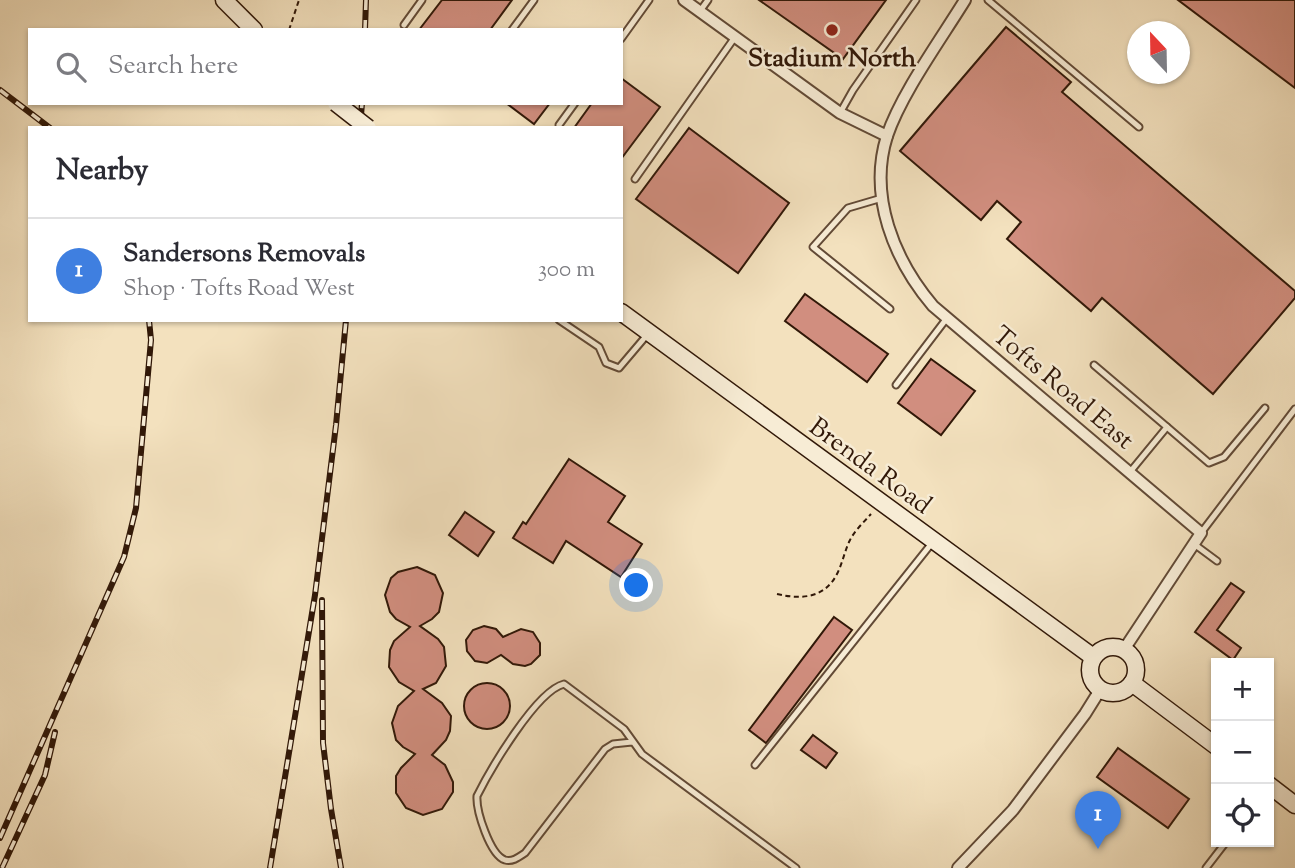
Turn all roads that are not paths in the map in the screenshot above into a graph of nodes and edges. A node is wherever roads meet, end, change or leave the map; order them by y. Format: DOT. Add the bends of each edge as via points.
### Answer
graph roads {
  1 [pos="224,0"];
  2 [pos="422,0"];
  3 [pos="534,0"];
  4 [pos="649,0"];
  5 [pos="684,0"];
  6 [pos="708,0"];
  7 [pos="916,0"];
  8 [pos="965,0"];
  9 [pos="988,0"];
  10 [pos="700,11"];
  11 [pos="404,25"];
  12 [pos="252,28"];
  13 [pos="513,28"];
  14 [pos="623,36"];
  15 [pos="736,37"];
  16 [pos="339,105"];
  17 [pos="574,105"];
  18 [pos="840,113"];
  19 [pos="559,125"];
  20 [pos="365,126"];
  21 [pos="1139,127"];
  22 [pos="887,136"];
  23 [pos="635,179"];
  24 [pos="882,198"];
  25 [pos="890,309"];
  26 [pos="623,313"];
  27 [pos="947,318"];
  28 [pos="562,322"];
  29 [pos="649,332"];
  30 [pos="1094,365"];
  31 [pos="896,385"];
  32 [pos="1265,408"];
  33 [pos="1295,409"];
  34 [pos="1167,428"];
  35 [pos="1130,472"];
  36 [pos="1201,533"];
  37 [pos="934,541"];
  38 [pos="1194,544"];
  39 [pos="1217,561"];
  40 [pos="1125,649"];
  41 [pos="1093,657"];
  42 [pos="1132,684"];
  43 [pos="1100,690"];
  44 [pos="632,742"];
  45 [pos="1211,742"];
  46 [pos="755,765"];
  47 [pos="1274,790"];
  48 [pos="1295,805"];
  49 [pos="1222,847"];
  50 [pos="796,868"];
  51 [pos="958,868"];
  52 [pos="1206,868"];
  1 -- 12 [label="main road"];
  2 -- 11 [label="lane"];
  3 -- 13 [label="lane"];
  4 -- 14 [label="lane"];
  5 -- 10 [label="street"];
  6 -- 10 [label="lane"];
  7 -- 18 [label="lane"];
  8 -- 22 [label="street, Tofts Road East"];
  9 -- 21 [label="lane"];
  10 -- 15 [label="street"];
  15 -- 18 [label="street"];
  15 -- 23 [label="lane"];
  16 -- 20 [label="main road, bridge"];
  17 -- 19 [label="lane"];
  18 -- 22 [label="street"];
  22 -- 24 [label="street, Tofts Road East"];
  24 -- 25 [label="lane" via="848,208 813,247"];
  24 -- 27 [label="street, Tofts Road East" via="903,265"];
  26 -- 29 [label="main road, Brenda Road"];
  27 -- 31 [label="lane"];
  27 -- 35 [label="street, Tofts Road East"];
  28 -- 29 [label="lane" via="599,347 607,363 619,369"];
  29 -- 37 [label="main road, Brenda Road"];
  30 -- 34 [label="lane"];
  32 -- 34 [label="lane" via="1215,462 1209,463"];
  33 -- 36 [label="lane"];
  34 -- 35 [label="lane"];
  35 -- 36 [label="street, Tofts Road East"];
  36 -- 38 [label="street"];
  37 -- 41 [label="main road, Brenda Road"];
  37 -- 46 [label="lane"];
  38 -- 39 [label="lane"];
  38 -- 40 [label="street"];
  40 -- 41 [label="main road" via="1101,649"];
  40 -- 42 [label="main road" via="1136,663"];
  41 -- 43 [label="main road" via="1088,670"];
  42 -- 43 [label="main road" via="1111,693"];
  42 -- 45 [label="main road"];
  43 -- 51 [label="street" via="1013,810"];
  44 -- 44 [label="lane" via="624,729 564,684 547,692 477,796 479,817 495,853 510,860 525,853 600,754 613,744"];
  44 -- 50 [label="lane"];
  47 -- 48 [label="main road"];
  49 -- 52 [label="lane"];
}
